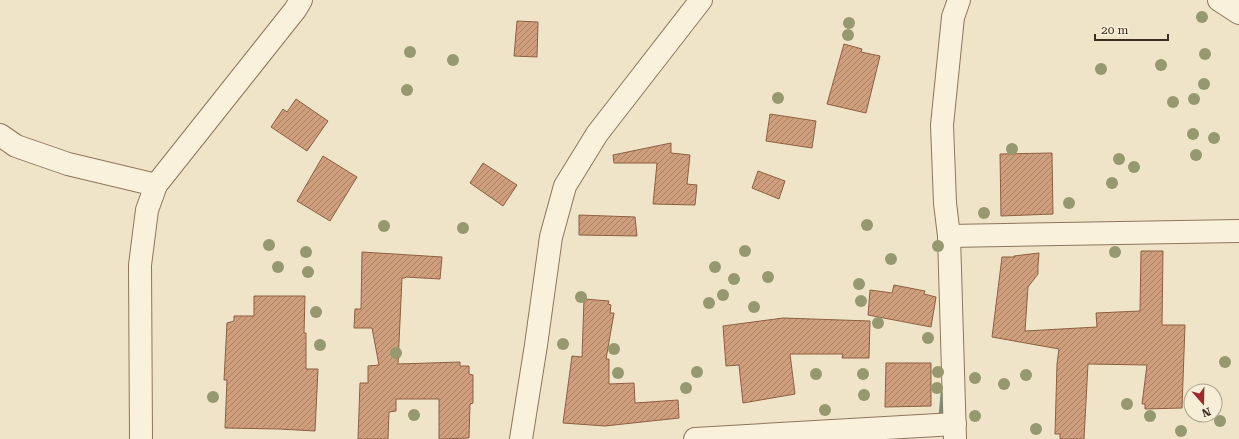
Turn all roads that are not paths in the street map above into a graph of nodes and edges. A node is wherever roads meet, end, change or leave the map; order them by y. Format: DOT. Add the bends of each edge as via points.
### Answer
graph roads {
  1 [pos="301,0"];
  2 [pos="701,0"];
  3 [pos="959,0"];
  4 [pos="1219,0"];
  5 [pos="1239,13"];
  6 [pos="0,135"];
  7 [pos="156,185"];
  8 [pos="1239,231"];
  9 [pos="949,236"];
  10 [pos="955,432"];
  11 [pos="140,439"];
  12 [pos="521,439"];
  13 [pos="695,439"];
  1 -- 7 [label="street"];
  2 -- 12 [label="street" via="597,134 565,186 551,237"];
  3 -- 9 [label="street" via="954,17 942,125"];
  4 -- 5 [label="street"];
  6 -- 7 [label="street" via="16,146 68,164"];
  7 -- 11 [label="street" via="147,210 140,265"];
  8 -- 9 [label="street"];
  9 -- 10 [label="street"];
  10 -- 13 [label="street"];
}
